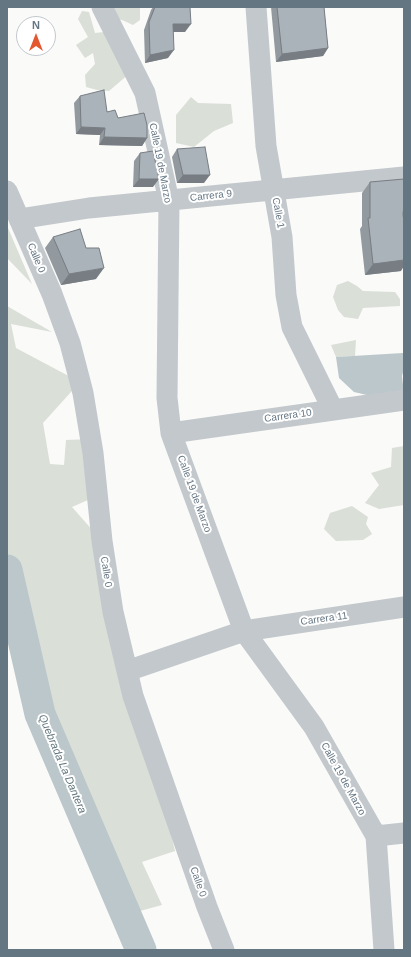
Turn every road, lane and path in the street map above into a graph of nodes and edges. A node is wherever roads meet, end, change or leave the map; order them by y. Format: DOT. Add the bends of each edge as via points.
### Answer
graph roads {
  1 [pos="102,7"];
  2 [pos="256,7"];
  3 [pos="404,176"];
  4 [pos="273,190"];
  5 [pos="7,191"];
  6 [pos="169,201"];
  7 [pos="19,219"];
  8 [pos="404,400"];
  9 [pos="333,410"];
  10 [pos="171,433"];
  11 [pos="404,607"];
  12 [pos="244,631"];
  13 [pos="127,671"];
  14 [pos="404,833"];
  15 [pos="376,836"];
  16 [pos="224,950"];
  17 [pos="384,950"];
  1 -- 6 [label="street, Calle 19 de Marzo" via="145,93"];
  2 -- 4 [label="street, Calle 1" via="266,146"];
  3 -- 4 [label="street, Carrera 9"];
  4 -- 6 [label="street, Carrera 9"];
  4 -- 9 [label="street, Calle 1" via="282,237 286,295 292,326"];
  5 -- 7 [label="street, Calle 0"];
  6 -- 7 [label="street, Carrera 9" via="89,208"];
  6 -- 10 [label="street, Calle 19 de Marzo" via="167,398"];
  7 -- 13 [label="street, Calle 0" via="52,294 70,343 83,393 113,612"];
  8 -- 9 [label="street, Carrera 10"];
  9 -- 10 [label="street, Carrera 10"];
  10 -- 12 [label="street, Calle 19 de Marzo"];
  11 -- 12 [label="street, Carrera 11"];
  12 -- 13 [label="street, Carrera 11"];
  12 -- 15 [label="street, Calle 19 de Marzo" via="314,727"];
  13 -- 16 [label="street, Calle 0" via="133,696"];
  14 -- 15 [label="street"];
  15 -- 17 [label="street, Calle 19 de Marzo"];
}
